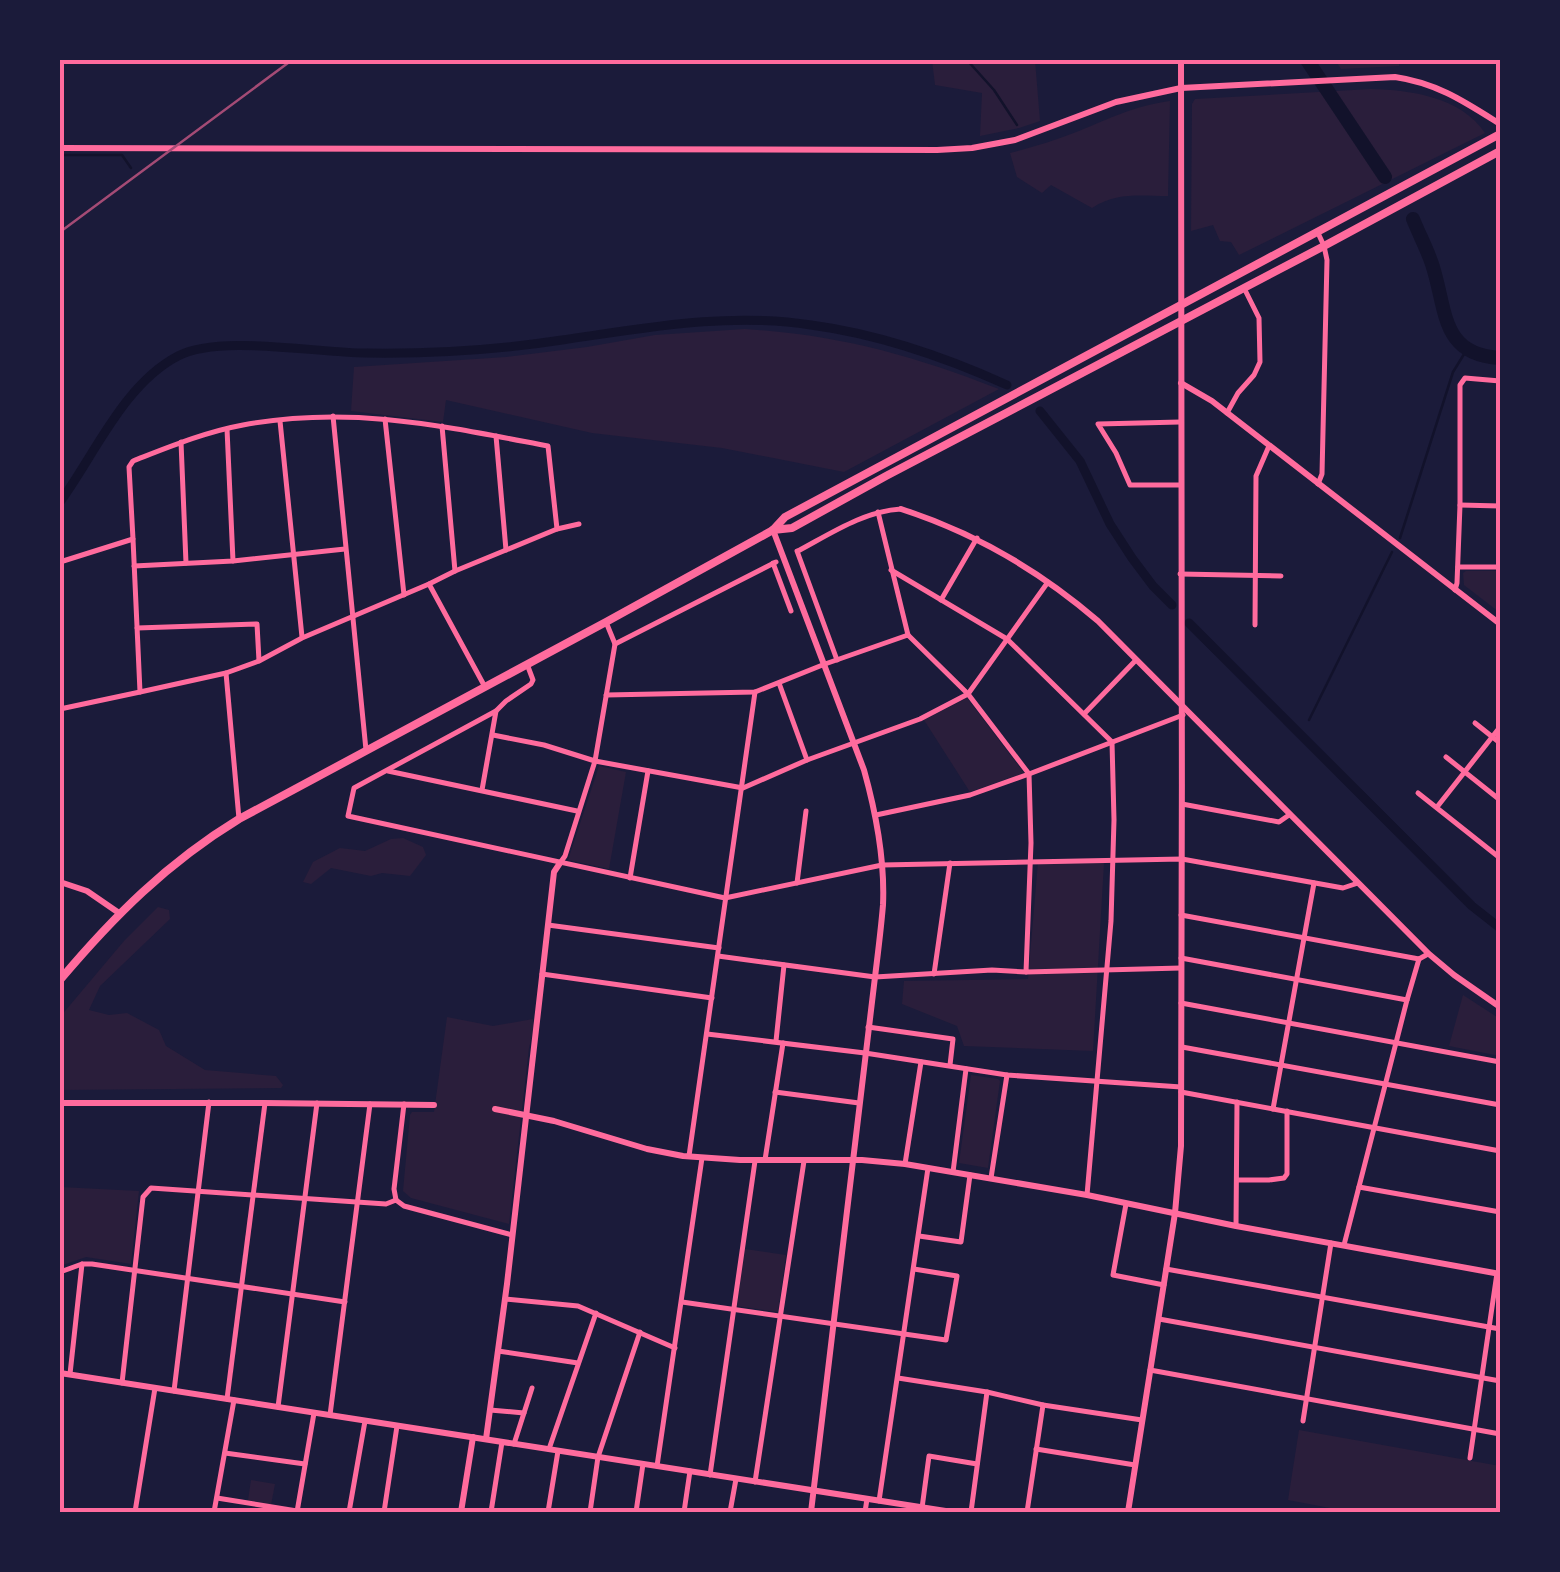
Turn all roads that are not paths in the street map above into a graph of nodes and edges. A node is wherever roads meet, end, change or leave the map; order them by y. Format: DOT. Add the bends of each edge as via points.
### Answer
graph roads {
  1 [pos="1181,60"];
  2 [pos="1181,88"];
  3 [pos="1500,124"];
  4 [pos="1500,134"];
  5 [pos="60,148"];
  6 [pos="1500,151"];
  7 [pos="1318,233"];
  8 [pos="1324,246"];
  9 [pos="1244,288"];
  10 [pos="1180,304"];
  11 [pos="1180,322"];
  12 [pos="1500,381"];
  13 [pos="1181,383"];
  14 [pos="1227,413"];
  15 [pos="333,416"];
  16 [pos="385,418"];
  17 [pos="280,421"];
  18 [pos="1180,422"];
  19 [pos="442,426"];
  20 [pos="226,429"];
  21 [pos="496,436"];
  22 [pos="181,442"];
  23 [pos="1269,446"];
  24 [pos="1318,484"];
  25 [pos="1181,486"];
  26 [pos="1460,506"];
  27 [pos="1500,506"];
  28 [pos="901,508"];
  29 [pos="878,512"];
  30 [pos="579,524"];
  31 [pos="557,529"];
  32 [pos="773,530"];
  33 [pos="977,538"];
  34 [pos="133,539"];
  35 [pos="346,549"];
  36 [pos="506,550"];
  37 [pos="292,554"];
  38 [pos="233,561"];
  39 [pos="60,562"];
  40 [pos="186,564"];
  41 [pos="134,566"];
  42 [pos="1458,567"];
  43 [pos="1500,567"];
  44 [pos="892,570"];
  45 [pos="455,571"];
  46 [pos="1180,574"];
  47 [pos="1256,575"];
  48 [pos="1281,576"];
  49 [pos="1048,581"];
  50 [pos="430,584"];
  51 [pos="1455,590"];
  52 [pos="404,595"];
  53 [pos="941,600"];
  54 [pos="791,611"];
  55 [pos="353,616"];
  56 [pos="606,622"];
  57 [pos="1500,624"];
  58 [pos="1256,625"];
  59 [pos="137,628"];
  60 [pos="908,635"];
  61 [pos="302,638"];
  62 [pos="1007,639"];
  63 [pos="614,644"];
  64 [pos="837,660"];
  65 [pos="1136,660"];
  66 [pos="259,661"];
  67 [pos="526,664"];
  68 [pos="825,664"];
  69 [pos="226,673"];
  70 [pos="779,683"];
  71 [pos="485,687"];
  72 [pos="140,692"];
  73 [pos="755,692"];
  74 [pos="968,694"];
  75 [pos="606,695"];
  76 [pos="60,708"];
  77 [pos="1183,710"];
  78 [pos="496,711"];
  79 [pos="1084,714"];
  80 [pos="1474,723"];
  81 [pos="1500,727"];
  82 [pos="494,735"];
  83 [pos="1492,737"];
  84 [pos="1112,742"];
  85 [pos="855,743"];
  86 [pos="1500,743"];
  87 [pos="366,750"];
  88 [pos="1446,757"];
  89 [pos="806,760"];
  90 [pos="595,762"];
  91 [pos="385,770"];
  92 [pos="648,771"];
  93 [pos="1465,772"];
  94 [pos="1029,774"];
  95 [pos="742,788"];
  96 [pos="482,790"];
  97 [pos="1418,793"];
  98 [pos="1500,800"];
  99 [pos="1182,804"];
  100 [pos="1437,807"];
  101 [pos="806,811"];
  102 [pos="579,812"];
  103 [pos="1289,815"];
  104 [pos="874,816"];
  105 [pos="239,819"];
  106 [pos="1500,858"];
  107 [pos="1182,859"];
  108 [pos="1113,861"];
  109 [pos="1030,862"];
  110 [pos="560,864"];
  111 [pos="950,864"];
  112 [pos="882,865"];
  113 [pos="630,878"];
  114 [pos="60,882"];
  115 [pos="1314,882"];
  116 [pos="797,883"];
  117 [pos="1358,883"];
  118 [pos="724,898"];
  119 [pos="119,913"];
  120 [pos="1181,915"];
  121 [pos="548,925"];
  122 [pos="1303,937"];
  123 [pos="718,952"];
  124 [pos="1429,954"];
  125 [pos="1182,958"];
  126 [pos="1419,958"];
  127 [pos="784,965"];
  128 [pos="1181,968"];
  129 [pos="1107,971"];
  130 [pos="1026,972"];
  131 [pos="542,974"];
  132 [pos="934,974"];
  133 [pos="60,976"];
  134 [pos="875,977"];
  135 [pos="1296,980"];
  136 [pos="712,998"];
  137 [pos="1407,1000"];
  138 [pos="1181,1003"];
  139 [pos="1500,1007"];
  140 [pos="1288,1022"];
  141 [pos="868,1027"];
  142 [pos="708,1034"];
  143 [pos="779,1042"];
  144 [pos="1396,1042"];
  145 [pos="1182,1046"];
  146 [pos="865,1053"];
  147 [pos="920,1062"];
  148 [pos="1500,1062"];
  149 [pos="950,1066"];
  150 [pos="1280,1066"];
  151 [pos="966,1068"];
  152 [pos="1007,1074"];
  153 [pos="1098,1081"];
  154 [pos="1385,1084"];
  155 [pos="1181,1090"];
  156 [pos="775,1092"];
  157 [pos="209,1102"];
  158 [pos="265,1102"];
  159 [pos="1237,1102"];
  160 [pos="60,1103"];
  161 [pos="317,1103"];
  162 [pos="859,1103"];
  163 [pos="370,1104"];
  164 [pos="404,1104"];
  165 [pos="434,1105"];
  166 [pos="1500,1105"];
  167 [pos="495,1109"];
  168 [pos="1273,1109"];
  169 [pos="1286,1111"];
  170 [pos="527,1114"];
  171 [pos="1374,1128"];
  172 [pos="1500,1151"];
  173 [pos="689,1156"];
  174 [pos="702,1158"];
  175 [pos="755,1160"];
  176 [pos="765,1160"];
  177 [pos="804,1160"];
  178 [pos="853,1160"];
  179 [pos="906,1164"];
  180 [pos="928,1167"];
  181 [pos="953,1172"];
  182 [pos="970,1175"];
  183 [pos="991,1178"];
  184 [pos="1237,1180"];
  185 [pos="1359,1187"];
  186 [pos="199,1191"];
  187 [pos="253,1195"];
  188 [pos="1086,1195"];
  189 [pos="305,1198"];
  190 [pos="396,1200"];
  191 [pos="357,1202"];
  192 [pos="1126,1204"];
  193 [pos="1500,1212"];
  194 [pos="1176,1213"];
  195 [pos="1236,1226"];
  196 [pos="512,1235"];
  197 [pos="918,1236"];
  198 [pos="1331,1243"];
  199 [pos="1344,1246"];
  200 [pos="82,1264"];
  201 [pos="1166,1268"];
  202 [pos="914,1269"];
  203 [pos="134,1271"];
  204 [pos="60,1272"];
  205 [pos="1499,1274"];
  206 [pos="188,1278"];
  207 [pos="1164,1285"];
  208 [pos="241,1286"];
  209 [pos="293,1294"];
  210 [pos="1322,1296"];
  211 [pos="505,1299"];
  212 [pos="345,1302"];
  213 [pos="682,1302"];
  214 [pos="733,1309"];
  215 [pos="596,1313"];
  216 [pos="780,1316"];
  217 [pos="1158,1319"];
  218 [pos="834,1323"];
  219 [pos="1488,1327"];
  220 [pos="1500,1329"];
  221 [pos="640,1332"];
  222 [pos="905,1334"];
  223 [pos="676,1348"];
  224 [pos="1314,1348"];
  225 [pos="498,1351"];
  226 [pos="578,1364"];
  227 [pos="1150,1370"];
  228 [pos="60,1373"];
  229 [pos="70,1374"];
  230 [pos="898,1378"];
  231 [pos="1481,1378"];
  232 [pos="1500,1381"];
  233 [pos="122,1383"];
  234 [pos="155,1388"];
  235 [pos="532,1388"];
  236 [pos="174,1391"];
  237 [pos="986,1392"];
  238 [pos="1306,1398"];
  239 [pos="230,1400"];
  240 [pos="1043,1404"];
  241 [pos="278,1407"];
  242 [pos="490,1410"];
  243 [pos="314,1413"];
  244 [pos="524,1414"];
  245 [pos="330,1415"];
  246 [pos="1142,1420"];
  247 [pos="365,1421"];
  248 [pos="1303,1422"];
  249 [pos="397,1426"];
  250 [pos="1474,1429"];
  251 [pos="1500,1434"];
  252 [pos="473,1438"];
  253 [pos="486,1440"];
  254 [pos="502,1442"];
  255 [pos="514,1444"];
  256 [pos="1036,1449"];
  257 [pos="553,1450"];
  258 [pos="224,1452"];
  259 [pos="598,1457"];
  260 [pos="1470,1458"];
  261 [pos="304,1464"];
  262 [pos="643,1464"];
  263 [pos="977,1464"];
  264 [pos="1134,1465"];
  265 [pos="657,1466"];
  266 [pos="690,1471"];
  267 [pos="710,1474"];
  268 [pos="736,1479"];
  269 [pos="754,1482"];
  270 [pos="814,1491"];
  271 [pos="217,1498"];
  272 [pos="867,1499"];
  273 [pos="879,1501"];
  274 [pos="922,1508"];
  275 [pos="297,1511"];
  276 [pos="135,1512"];
  277 [pos="214,1512"];
  278 [pos="349,1512"];
  279 [pos="384,1512"];
  280 [pos="462,1512"];
  281 [pos="492,1512"];
  282 [pos="548,1512"];
  283 [pos="590,1512"];
  284 [pos="636,1512"];
  285 [pos="684,1512"];
  286 [pos="730,1512"];
  287 [pos="811,1512"];
  288 [pos="865,1512"];
  289 [pos="952,1512"];
  290 [pos="971,1512"];
  291 [pos="1026,1512"];
  292 [pos="1128,1512"];
  1 -- 2 [label="street"];
  2 -- 3 [label="street" via="1395,77 1426,82"];
  2 -- 5 [label="street" via="1116,102 1015,140 938,150"];
  2 -- 10 [label="street"];
  4 -- 7 [label="highway"];
  6 -- 8 [label="highway"];
  7 -- 8 [label="street"];
  7 -- 10 [label="highway"];
  8 -- 9 [label="highway"];
  8 -- 24 [label="street"];
  9 -- 11 [label="highway"];
  9 -- 14 [label="street" via="1259,318 1260,362"];
  10 -- 11 [label="street"];
  10 -- 32 [label="highway" via="785,517"];
  11 -- 13 [label="street"];
  11 -- 32 [label="highway" via="792,528"];
  12 -- 26 [label="street" via="1466,378 1460,385"];
  13 -- 14 [label="street"];
  13 -- 18 [label="street"];
  14 -- 23 [label="street"];
  15 -- 16 [label="street"];
  15 -- 17 [label="street"];
  15 -- 35 [label="street"];
  16 -- 19 [label="street"];
  16 -- 52 [label="street"];
  17 -- 20 [label="street"];
  17 -- 37 [label="street"];
  18 -- 25 [label="street"];
  18 -- 25 [label="street" via="1098,424 1130,486"];
  19 -- 21 [label="street"];
  19 -- 45 [label="street"];
  20 -- 22 [label="street"];
  20 -- 38 [label="street"];
  21 -- 31 [label="street" via="548,446"];
  21 -- 36 [label="street"];
  22 -- 34 [label="street" via="129,467"];
  22 -- 40 [label="street"];
  23 -- 24 [label="street"];
  23 -- 47 [label="street" via="1256,476"];
  24 -- 51 [label="street"];
  25 -- 46 [label="street"];
  26 -- 27 [label="street"];
  26 -- 42 [label="street"];
  28 -- 29 [label="street"];
  28 -- 33 [label="street"];
  29 -- 44 [label="street"];
  29 -- 64 [label="street" via="796,552"];
  30 -- 31 [label="street"];
  31 -- 36 [label="street"];
  32 -- 56 [label="highway"];
  32 -- 68 [label="street"];
  33 -- 49 [label="street"];
  33 -- 53 [label="street"];
  34 -- 39 [label="street"];
  34 -- 41 [label="street"];
  35 -- 37 [label="street"];
  35 -- 55 [label="street"];
  36 -- 45 [label="street"];
  37 -- 38 [label="street"];
  37 -- 61 [label="street"];
  38 -- 40 [label="street"];
  40 -- 41 [label="street"];
  41 -- 59 [label="street"];
  42 -- 43 [label="street"];
  42 -- 51 [label="street"];
  44 -- 53 [label="street"];
  44 -- 60 [label="street"];
  45 -- 50 [label="street"];
  46 -- 47 [label="street"];
  46 -- 77 [label="street"];
  47 -- 48 [label="street"];
  47 -- 58 [label="street"];
  49 -- 62 [label="street"];
  49 -- 65 [label="street"];
  50 -- 52 [label="street"];
  50 -- 71 [label="street"];
  51 -- 57 [label="street"];
  52 -- 55 [label="street"];
  53 -- 62 [label="street"];
  54 -- 63 [label="street" via="774,563"];
  55 -- 61 [label="street"];
  55 -- 87 [label="street"];
  56 -- 63 [label="street"];
  56 -- 67 [label="highway"];
  59 -- 66 [label="street" via="256,624"];
  59 -- 72 [label="street"];
  60 -- 64 [label="street"];
  60 -- 74 [label="street"];
  61 -- 66 [label="street"];
  62 -- 74 [label="street"];
  62 -- 79 [label="street"];
  63 -- 75 [label="street"];
  64 -- 68 [label="street"];
  65 -- 77 [label="street"];
  65 -- 79 [label="street"];
  66 -- 69 [label="street"];
  67 -- 71 [label="highway"];
  67 -- 78 [label="street" via="532,684"];
  68 -- 70 [label="street"];
  68 -- 85 [label="street"];
  69 -- 72 [label="street"];
  69 -- 105 [label="street"];
  70 -- 73 [label="street"];
  70 -- 89 [label="street"];
  71 -- 87 [label="highway"];
  72 -- 76 [label="street"];
  73 -- 75 [label="street"];
  73 -- 95 [label="street"];
  74 -- 85 [label="street"];
  74 -- 94 [label="street"];
  75 -- 90 [label="street"];
  77 -- 84 [label="street"];
  77 -- 99 [label="street"];
  77 -- 103 [label="street"];
  78 -- 82 [label="street"];
  78 -- 91 [label="street"];
  79 -- 84 [label="street"];
  80 -- 83 [label="street"];
  81 -- 83 [label="street"];
  82 -- 90 [label="street"];
  82 -- 96 [label="street"];
  83 -- 86 [label="street"];
  83 -- 93 [label="street"];
  84 -- 94 [label="street"];
  84 -- 108 [label="street"];
  85 -- 89 [label="street"];
  85 -- 104 [label="street"];
  87 -- 105 [label="highway"];
  88 -- 93 [label="street"];
  89 -- 95 [label="street"];
  90 -- 92 [label="street"];
  90 -- 102 [label="street"];
  91 -- 96 [label="street"];
  91 -- 110 [label="street" via="354,788 348,816"];
  92 -- 95 [label="street"];
  92 -- 113 [label="street"];
  93 -- 98 [label="street"];
  93 -- 100 [label="street"];
  94 -- 104 [label="street"];
  94 -- 109 [label="street"];
  95 -- 118 [label="street"];
  96 -- 102 [label="street"];
  97 -- 100 [label="street"];
  99 -- 103 [label="street" via="1278,822"];
  99 -- 107 [label="street"];
  100 -- 106 [label="street"];
  101 -- 116 [label="street"];
  102 -- 110 [label="street"];
  103 -- 117 [label="street"];
  104 -- 112 [label="street"];
  105 -- 119 [label="highway" via="182,857"];
  107 -- 108 [label="street"];
  107 -- 115 [label="street"];
  107 -- 120 [label="street"];
  108 -- 109 [label="street"];
  108 -- 129 [label="street"];
  109 -- 111 [label="street"];
  109 -- 130 [label="street"];
  110 -- 113 [label="street"];
  110 -- 121 [label="street"];
  111 -- 112 [label="street"];
  111 -- 132 [label="street"];
  112 -- 116 [label="street"];
  112 -- 134 [label="street"];
  113 -- 118 [label="street"];
  114 -- 119 [label="street"];
  115 -- 117 [label="street" via="1343,888"];
  115 -- 122 [label="street"];
  116 -- 118 [label="street"];
  117 -- 124 [label="street"];
  118 -- 123 [label="street"];
  119 -- 133 [label="highway"];
  120 -- 122 [label="street"];
  120 -- 125 [label="street"];
  121 -- 123 [label="street"];
  121 -- 131 [label="street"];
  122 -- 126 [label="street"];
  122 -- 135 [label="street"];
  123 -- 127 [label="street"];
  123 -- 136 [label="street"];
  124 -- 126 [label="street"];
  124 -- 139 [label="street"];
  125 -- 128 [label="street"];
  125 -- 135 [label="street"];
  126 -- 137 [label="street"];
  127 -- 134 [label="street"];
  127 -- 143 [label="street"];
  128 -- 129 [label="street"];
  128 -- 138 [label="street"];
  129 -- 130 [label="street"];
  129 -- 153 [label="street"];
  130 -- 132 [label="street"];
  131 -- 136 [label="street"];
  131 -- 170 [label="street"];
  132 -- 134 [label="street"];
  134 -- 141 [label="street"];
  135 -- 137 [label="street"];
  135 -- 140 [label="street"];
  136 -- 142 [label="street"];
  137 -- 144 [label="street"];
  138 -- 140 [label="street"];
  138 -- 145 [label="street"];
  140 -- 144 [label="street"];
  140 -- 150 [label="street"];
  141 -- 146 [label="street"];
  141 -- 149 [label="street" via="953,1038"];
  142 -- 143 [label="street"];
  142 -- 173 [label="street"];
  143 -- 146 [label="street"];
  143 -- 156 [label="street"];
  144 -- 148 [label="street"];
  144 -- 154 [label="street"];
  145 -- 150 [label="street"];
  145 -- 155 [label="street"];
  146 -- 147 [label="street"];
  146 -- 162 [label="street"];
  147 -- 149 [label="street"];
  147 -- 179 [label="street"];
  149 -- 151 [label="street"];
  150 -- 154 [label="street"];
  150 -- 168 [label="street"];
  151 -- 152 [label="street"];
  151 -- 181 [label="street"];
  152 -- 153 [label="street"];
  152 -- 183 [label="street"];
  153 -- 155 [label="street"];
  153 -- 188 [label="street"];
  154 -- 166 [label="street"];
  154 -- 171 [label="street"];
  155 -- 159 [label="street"];
  155 -- 194 [label="street"];
  156 -- 162 [label="street"];
  156 -- 176 [label="street"];
  157 -- 158 [label="street"];
  157 -- 160 [label="street"];
  157 -- 186 [label="street"];
  158 -- 161 [label="street"];
  158 -- 187 [label="street"];
  159 -- 168 [label="street"];
  159 -- 184 [label="street"];
  161 -- 163 [label="street"];
  161 -- 189 [label="street"];
  162 -- 178 [label="street"];
  163 -- 164 [label="street"];
  163 -- 191 [label="street"];
  164 -- 165 [label="street"];
  164 -- 190 [label="street"];
  167 -- 170 [label="street"];
  168 -- 169 [label="street"];
  169 -- 171 [label="street"];
  169 -- 184 [label="street" via="1287,1174"];
  170 -- 173 [label="street"];
  170 -- 196 [label="street"];
  171 -- 172 [label="street"];
  171 -- 185 [label="street"];
  173 -- 174 [label="street"];
  174 -- 175 [label="street"];
  174 -- 213 [label="street"];
  175 -- 176 [label="street"];
  175 -- 214 [label="street"];
  176 -- 177 [label="street"];
  177 -- 178 [label="street"];
  177 -- 216 [label="street"];
  178 -- 179 [label="street"];
  178 -- 218 [label="street"];
  179 -- 180 [label="street"];
  180 -- 181 [label="street"];
  180 -- 197 [label="street"];
  181 -- 182 [label="street"];
  182 -- 183 [label="street"];
  182 -- 197 [label="street" via="961,1242"];
  183 -- 188 [label="street"];
  184 -- 195 [label="street"];
  185 -- 193 [label="street"];
  185 -- 199 [label="street"];
  186 -- 187 [label="street"];
  186 -- 203 [label="street" via="146,1192"];
  186 -- 206 [label="street"];
  187 -- 189 [label="street"];
  187 -- 208 [label="street"];
  188 -- 192 [label="street"];
  189 -- 191 [label="street"];
  189 -- 209 [label="street"];
  190 -- 191 [label="street"];
  190 -- 196 [label="street"];
  191 -- 212 [label="street"];
  192 -- 194 [label="street"];
  192 -- 207 [label="street" via="1113,1276"];
  194 -- 195 [label="street"];
  194 -- 201 [label="street"];
  195 -- 198 [label="street"];
  196 -- 211 [label="street"];
  197 -- 202 [label="street"];
  198 -- 199 [label="street"];
  198 -- 210 [label="street"];
  199 -- 205 [label="street"];
  200 -- 203 [label="street"];
  200 -- 204 [label="street"];
  200 -- 229 [label="street"];
  201 -- 207 [label="street"];
  201 -- 210 [label="street"];
  202 -- 222 [label="street"];
  202 -- 222 [label="street" via="957,1276 946,1340"];
  203 -- 206 [label="street"];
  203 -- 233 [label="street"];
  205 -- 219 [label="street"];
  206 -- 208 [label="street"];
  206 -- 236 [label="street"];
  207 -- 217 [label="street"];
  208 -- 209 [label="street"];
  208 -- 239 [label="street"];
  209 -- 212 [label="street"];
  209 -- 241 [label="street"];
  210 -- 219 [label="street"];
  210 -- 224 [label="street"];
  211 -- 215 [label="street"];
  211 -- 225 [label="street"];
  212 -- 245 [label="street"];
  213 -- 214 [label="street"];
  213 -- 223 [label="street"];
  214 -- 216 [label="street"];
  214 -- 267 [label="street"];
  215 -- 221 [label="street"];
  215 -- 226 [label="street"];
  216 -- 218 [label="street"];
  216 -- 269 [label="street"];
  217 -- 224 [label="street"];
  217 -- 227 [label="street"];
  218 -- 222 [label="street"];
  218 -- 270 [label="street"];
  219 -- 220 [label="street"];
  219 -- 231 [label="street"];
  221 -- 223 [label="street"];
  221 -- 259 [label="street"];
  222 -- 230 [label="street"];
  223 -- 265 [label="street"];
  224 -- 231 [label="street"];
  224 -- 238 [label="street"];
  225 -- 226 [label="street"];
  225 -- 242 [label="street"];
  226 -- 257 [label="street"];
  227 -- 238 [label="street"];
  227 -- 246 [label="street"];
  228 -- 229 [label="street"];
  229 -- 233 [label="street"];
  230 -- 237 [label="street"];
  230 -- 273 [label="street"];
  231 -- 232 [label="street"];
  231 -- 250 [label="street"];
  233 -- 234 [label="street"];
  234 -- 236 [label="street"];
  234 -- 276 [label="street"];
  235 -- 244 [label="street"];
  236 -- 239 [label="street"];
  237 -- 240 [label="street"];
  237 -- 263 [label="street"];
  238 -- 248 [label="street"];
  238 -- 250 [label="street"];
  239 -- 241 [label="street"];
  239 -- 258 [label="street"];
  240 -- 246 [label="street"];
  240 -- 256 [label="street"];
  241 -- 243 [label="street"];
  242 -- 244 [label="street"];
  242 -- 253 [label="street"];
  243 -- 245 [label="street"];
  243 -- 261 [label="street"];
  244 -- 255 [label="street"];
  245 -- 247 [label="street"];
  246 -- 264 [label="street"];
  247 -- 249 [label="street"];
  247 -- 278 [label="street"];
  249 -- 252 [label="street"];
  249 -- 279 [label="street"];
  250 -- 251 [label="street"];
  250 -- 260 [label="street"];
  252 -- 253 [label="street"];
  252 -- 280 [label="street"];
  253 -- 254 [label="street"];
  254 -- 255 [label="street"];
  254 -- 281 [label="street"];
  255 -- 257 [label="street"];
  256 -- 264 [label="street"];
  256 -- 291 [label="street"];
  257 -- 259 [label="street"];
  257 -- 282 [label="street"];
  258 -- 261 [label="street"];
  258 -- 271 [label="street"];
  259 -- 262 [label="street"];
  259 -- 283 [label="street"];
  261 -- 275 [label="street"];
  262 -- 265 [label="street"];
  262 -- 284 [label="street"];
  263 -- 274 [label="street" via="929,1456"];
  263 -- 290 [label="street"];
  264 -- 292 [label="street"];
  265 -- 266 [label="street"];
  266 -- 267 [label="street"];
  266 -- 285 [label="street"];
  267 -- 268 [label="street"];
  268 -- 269 [label="street"];
  268 -- 286 [label="street"];
  269 -- 270 [label="street"];
  270 -- 272 [label="street"];
  270 -- 287 [label="street"];
  271 -- 275 [label="street"];
  271 -- 277 [label="street"];
  272 -- 273 [label="street"];
  272 -- 288 [label="street"];
  273 -- 274 [label="street"];
  274 -- 289 [label="street"];
}
